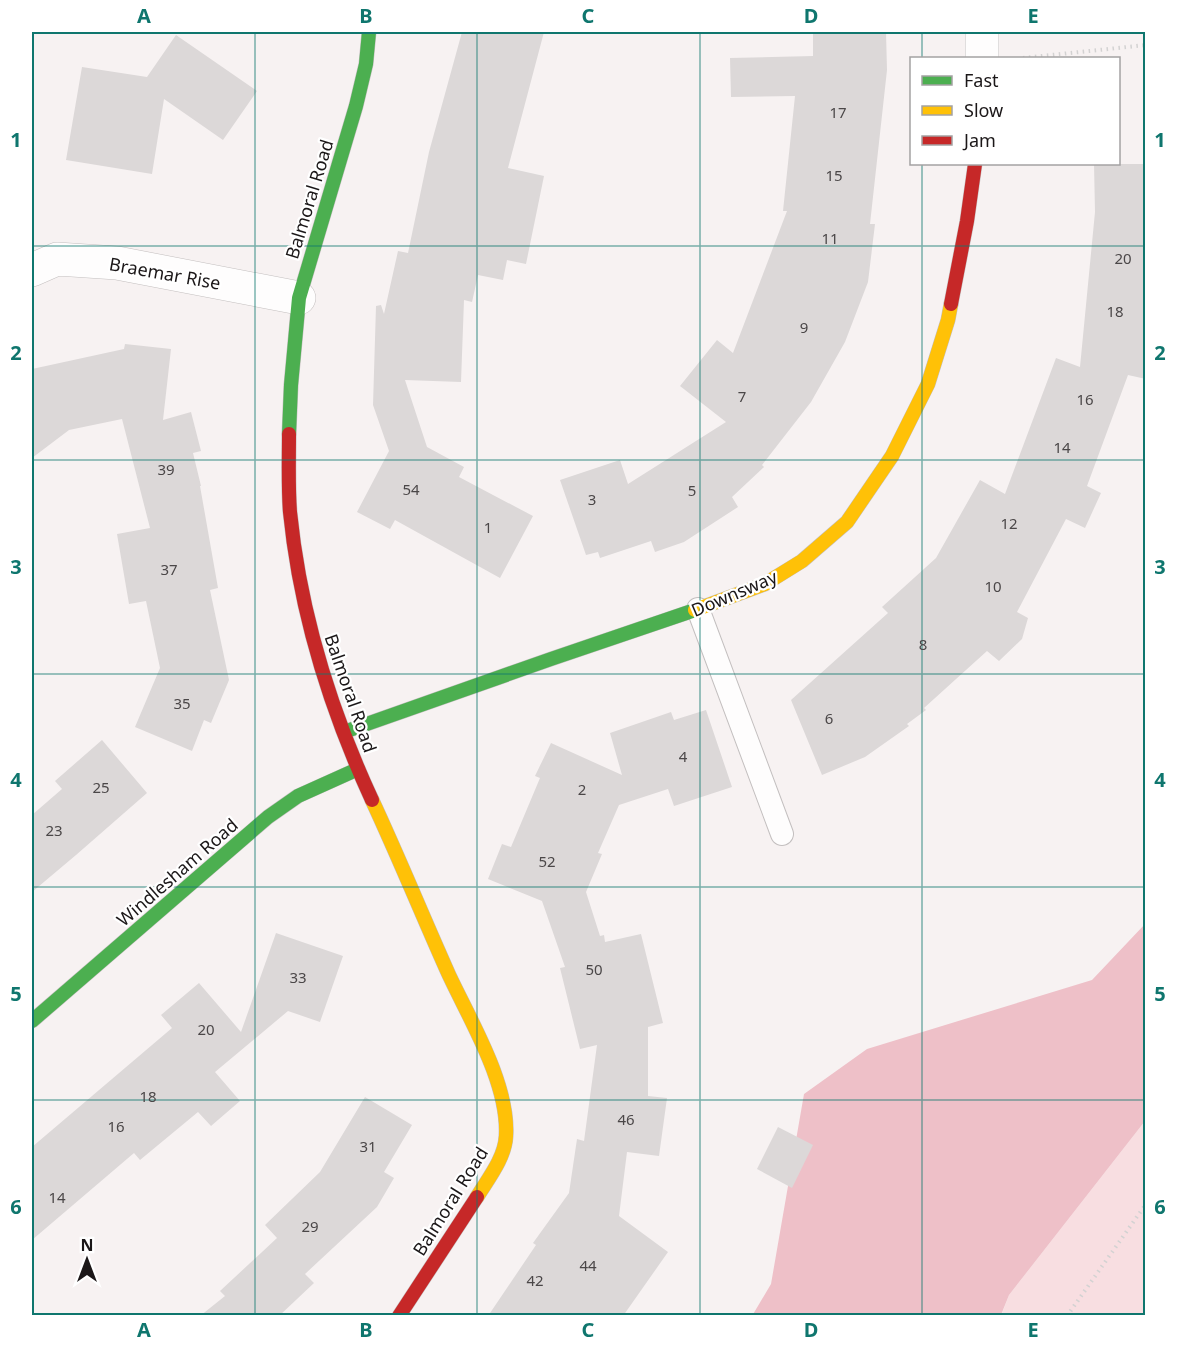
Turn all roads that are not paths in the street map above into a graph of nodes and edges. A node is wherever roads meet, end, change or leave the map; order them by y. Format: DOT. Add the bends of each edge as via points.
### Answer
graph roads {
  1 [pos="369,32"];
  2 [pos="982,32"];
  3 [pos="982,57"];
  4 [pos="975,165"];
  5 [pos="32,270"];
  6 [pos="299,298"];
  7 [pos="698,609"];
  8 [pos="344,732"];
  9 [pos="358,769"];
  10 [pos="782,834"];
  11 [pos="32,1021"];
  12 [pos="399,1316"];
  1 -- 6 [label="street, Balmoral Road" via="356,106"];
  2 -- 3 [label="street"];
  4 -- 7 [label="street, Downsway" via="948,320 928,384 892,456 847,522 802,561 765,584"];
  5 -- 6 [label="street, Braemar Rise" via="57,260 117,262"];
  6 -- 8 [label="street, Balmoral Road" via="291,395 290,509 307,614 327,688"];
  7 -- 8 [label="street, Downsway"];
  7 -- 10 [label="lane"];
  8 -- 9 [label="street, Balmoral Road"];
  9 -- 11 [label="street, Windlesham Road" via="298,796 268,817"];
  9 -- 12 [label="street, Balmoral Road" via="494,1071 506,1122 502,1155"];
}
